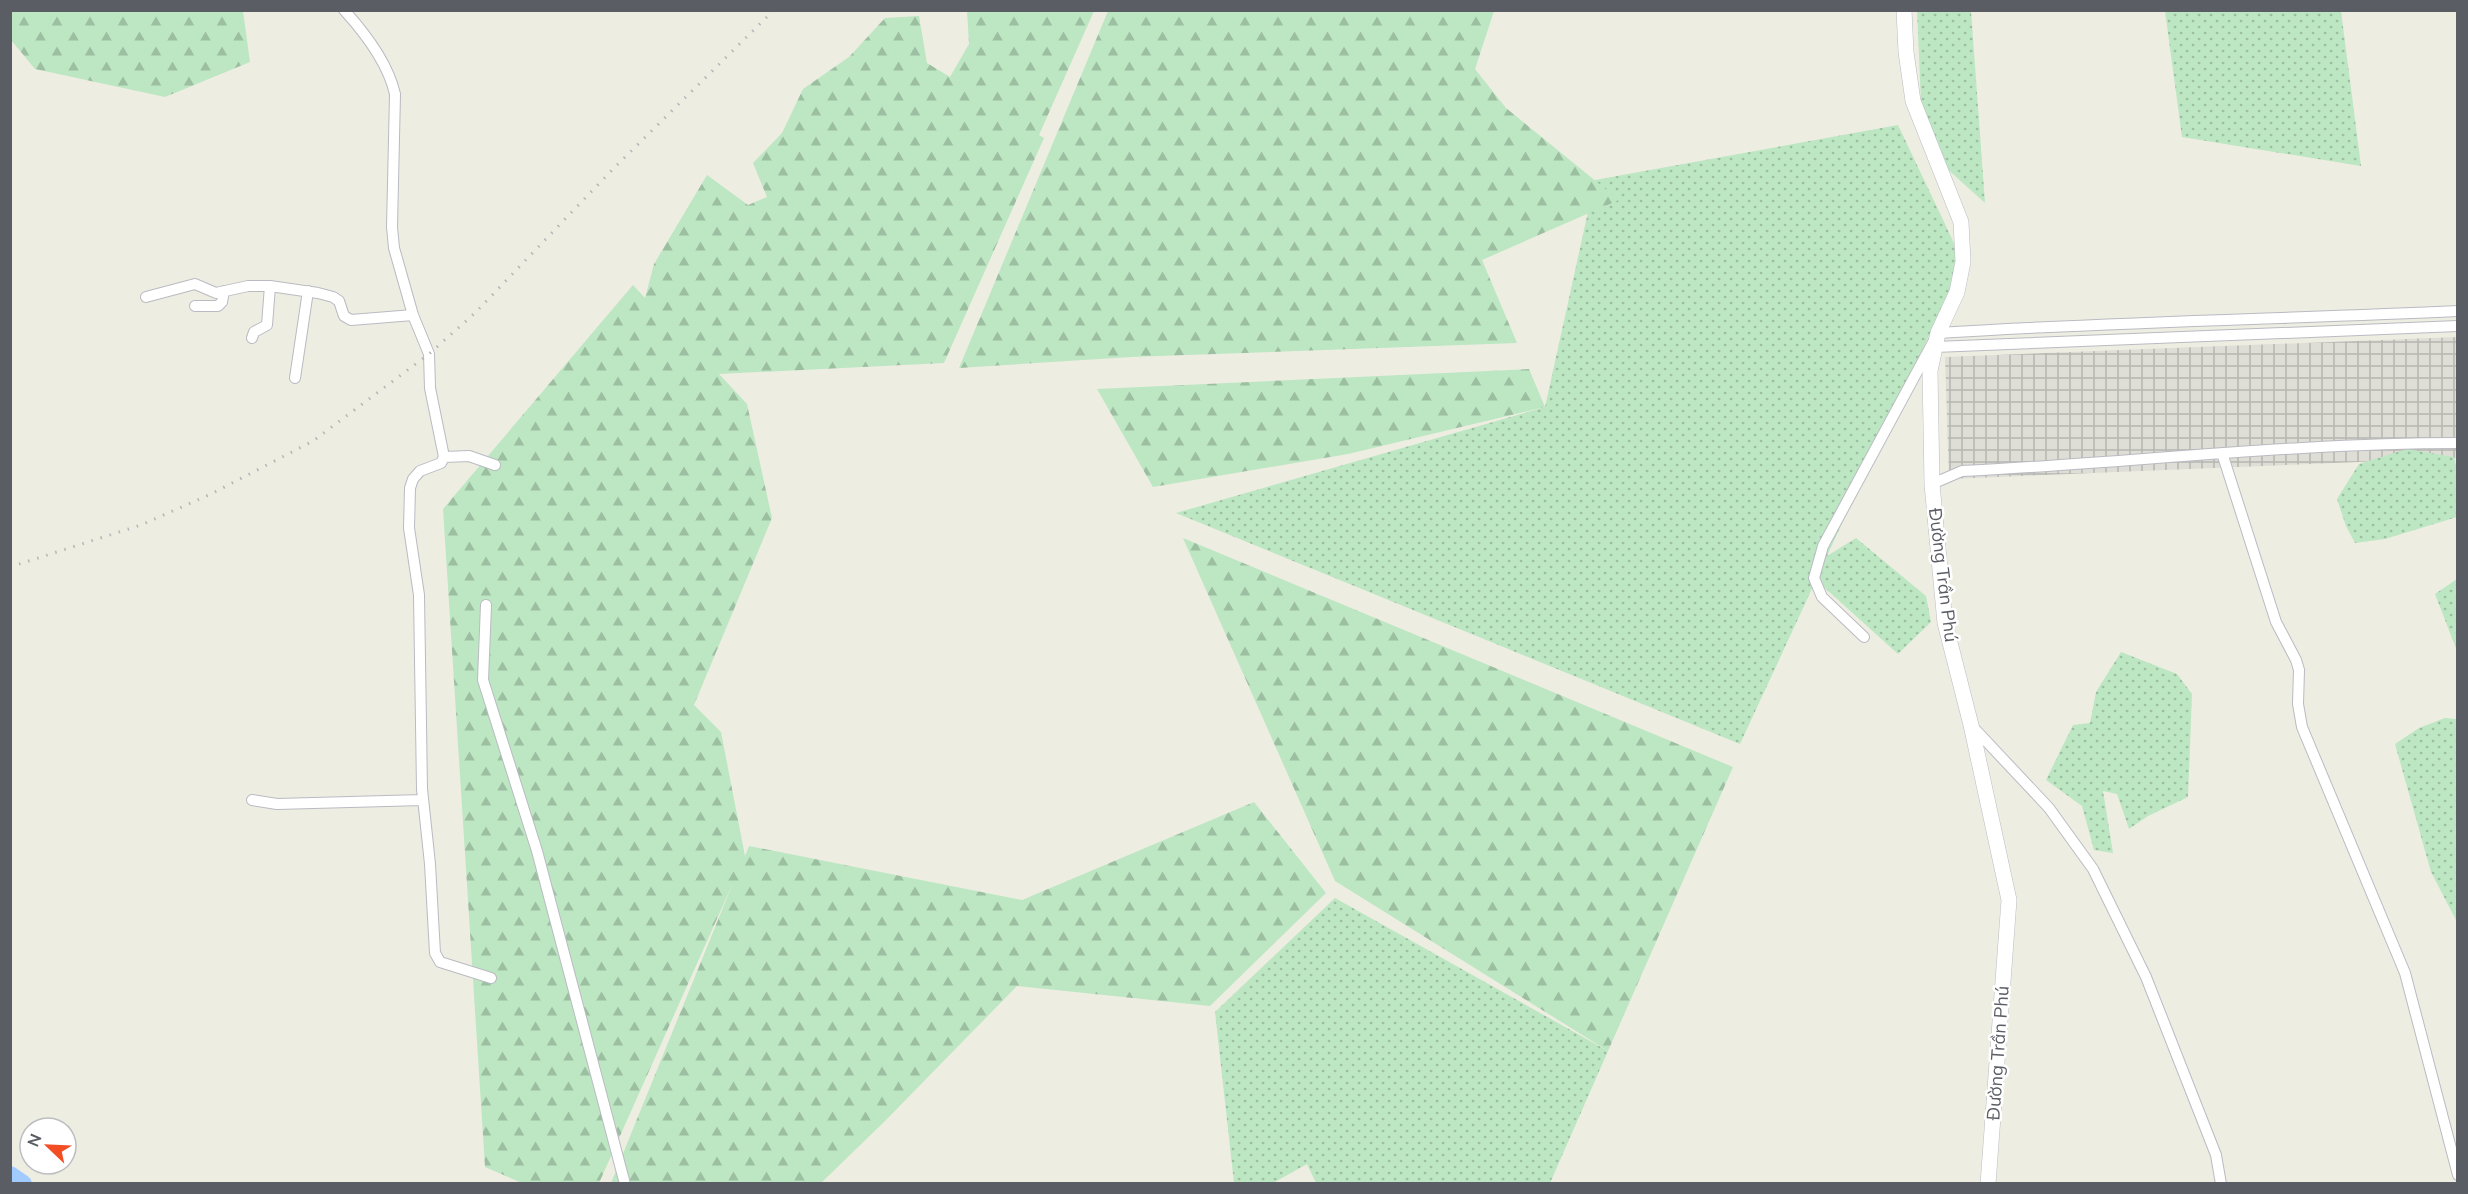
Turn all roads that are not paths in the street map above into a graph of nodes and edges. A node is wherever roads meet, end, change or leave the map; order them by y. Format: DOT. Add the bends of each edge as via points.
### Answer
graph roads {
  1 [pos="344,10"];
  2 [pos="1904,10"];
  3 [pos="270,286"];
  4 [pos="224,291"];
  5 [pos="308,291"];
  6 [pos="146,297"];
  7 [pos="195,306"];
  8 [pos="2457,311"];
  9 [pos="413,315"];
  10 [pos="2457,326"];
  11 [pos="252,338"];
  12 [pos="1936,340"];
  13 [pos="295,378"];
  14 [pos="2457,443"];
  15 [pos="2223,453"];
  16 [pos="444,457"];
  17 [pos="495,465"];
  18 [pos="1932,484"];
  19 [pos="486,605"];
  20 [pos="1864,637"];
  21 [pos="1971,725"];
  22 [pos="252,800"];
  23 [pos="423,800"];
  24 [pos="491,978"];
  25 [pos="2457,1175"];
  26 [pos="625,1184"];
  27 [pos="1988,1184"];
  28 [pos="2221,1184"];
  1 -- 9 [label="street" via="383,62 392,82 392,227"];
  2 -- 12 [label="main road, Đường Trần Phú" via="1913,101 1961,222 1964,239 1957,292"];
  3 -- 4 [label="street"];
  3 -- 5 [label="street"];
  3 -- 11 [label="street" via="267,326 254,332"];
  4 -- 6 [label="street" via="212,292 195,284"];
  4 -- 7 [label="street" via="218,306"];
  5 -- 9 [label="street" via="339,301 344,316 351,320"];
  5 -- 13 [label="street"];
  8 -- 12 [label="street" via="2080,324"];
  9 -- 16 [label="street" via="429,354 430,388"];
  10 -- 12 [label="street"];
  12 -- 18 [label="main road, Đường Trần Phú" via="1930,371"];
  12 -- 20 [label="street" via="1823,546 1814,578 1822,597"];
  14 -- 15 [label="street"];
  15 -- 18 [label="street" via="1962,471"];
  15 -- 25 [label="street" via="2276,622 2299,670 2302,727 2405,973"];
  16 -- 17 [label="street" via="469,456"];
  16 -- 23 [label="street" via="441,463 416,474 410,488 409,528 419,595"];
  18 -- 21 [label="main road, Đường Trần Phú" via="1945,623"];
  19 -- 26 [label="street" via="483,680 537,851"];
  21 -- 27 [label="main road, Đường Trần Phú" via="2009,900"];
  21 -- 28 [label="street" via="2049,808 2093,869 2146,977 2216,1155"];
  22 -- 23 [label="street" via="277,804"];
  23 -- 24 [label="street" via="436,959"];
}
